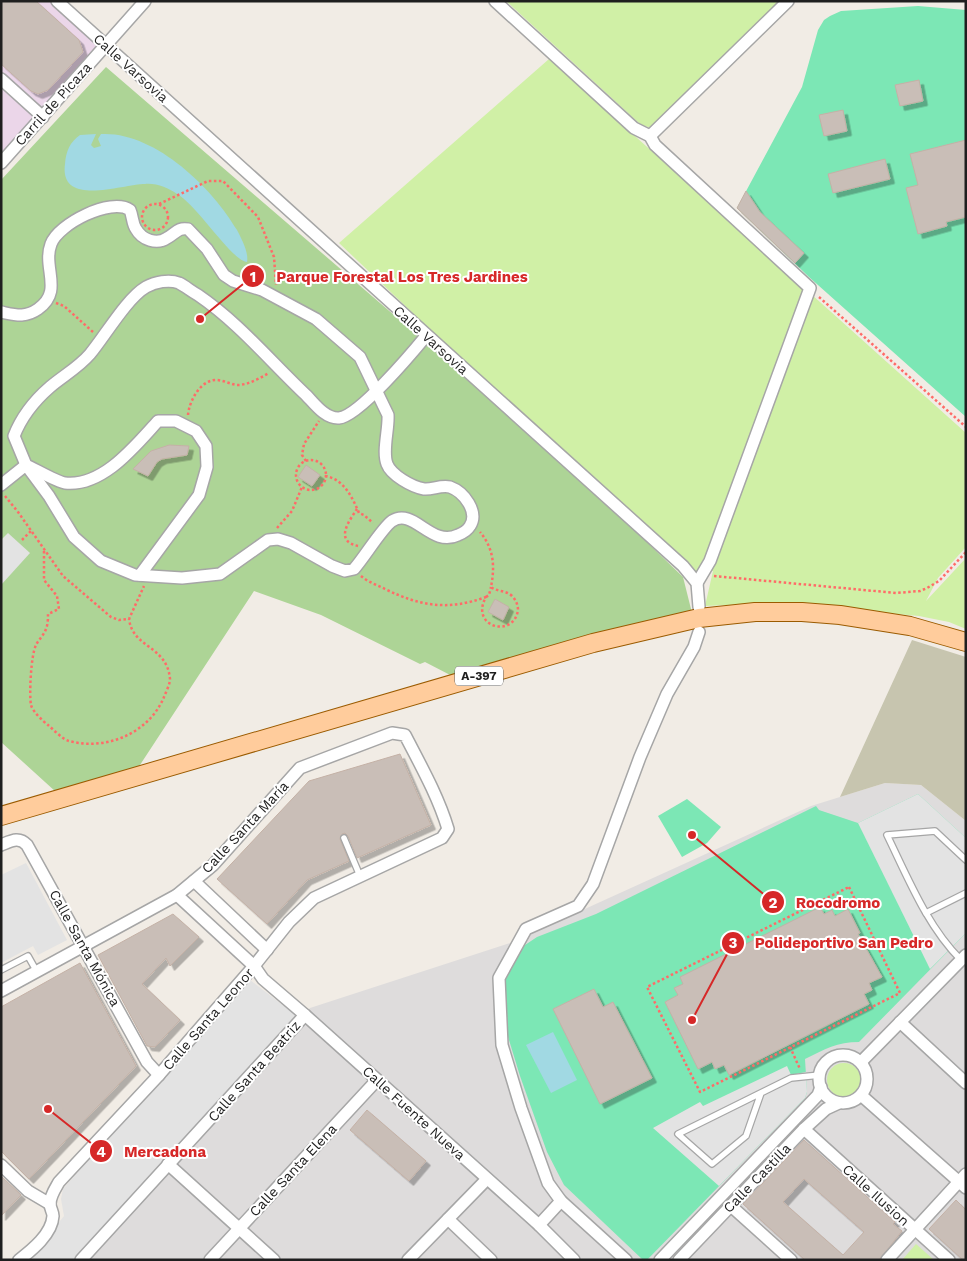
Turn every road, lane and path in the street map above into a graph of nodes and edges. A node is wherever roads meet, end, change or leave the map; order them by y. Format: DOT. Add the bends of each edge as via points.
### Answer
graph roads {
  1 [pos="56,1"];
  2 [pos="145,1"];
  3 [pos="495,1"];
  4 [pos="788,1"];
  5 [pos="106,45"];
  6 [pos="1,79"];
  7 [pos="43,117"];
  8 [pos="650,136"];
  9 [pos="1,163"];
  10 [pos="159,204"];
  11 [pos="810,288"];
  12 [pos="274,296"];
  13 [pos="48,300"];
  14 [pos="1,312"];
  15 [pos="426,336"];
  16 [pos="101,340"];
  17 [pos="278,367"];
  18 [pos="376,391"];
  19 [pos="324,412"];
  20 [pos="188,427"];
  21 [pos="966,427"];
  22 [pos="306,461"];
  23 [pos="26,465"];
  24 [pos="325,476"];
  25 [pos="1,485"];
  26 [pos="302,487"];
  27 [pos="1,491"];
  28 [pos="357,509"];
  29 [pos="471,525"];
  30 [pos="31,531"];
  31 [pos="376,537"];
  32 [pos="274,539"];
  33 [pos="22,540"];
  34 [pos="44,551"];
  35 [pos="966,552"];
  36 [pos="352,569"];
  37 [pos="145,575"];
  38 [pos="700,579"];
  39 [pos="491,587"];
  40 [pos="486,597"];
  41 [pos="700,607"];
  42 [pos="129,619"];
  43 [pos="700,632"];
  44 [pos="966,642"];
  45 [pos="1,816"];
  46 [pos="448,830"];
  47 [pos="344,838"];
  48 [pos="1,845"];
  49 [pos="966,860"];
  50 [pos="360,876"];
  51 [pos="194,881"];
  52 [pos="966,893"];
  53 [pos="177,894"];
  54 [pos="926,914"];
  55 [pos="84,946"];
  56 [pos="267,950"];
  57 [pos="964,960"];
  58 [pos="254,966"];
  59 [pos="1,970"];
  60 [pos="37,972"];
  61 [pos="1,991"];
  62 [pos="305,1015"];
  63 [pos="900,1022"];
  64 [pos="790,1047"];
  65 [pos="861,1062"];
  66 [pos="159,1075"];
  67 [pos="820,1077"];
  68 [pos="377,1080"];
  69 [pos="966,1083"];
  70 [pos="761,1093"];
  71 [pos="862,1096"];
  72 [pos="839,1103"];
  73 [pos="804,1129"];
  74 [pos="168,1164"];
  75 [pos="1,1165"];
  76 [pos="487,1179"];
  77 [pos="963,1182"];
  78 [pos="561,1201"];
  79 [pos="50,1204"];
  80 [pos="731,1206"];
  81 [pos="448,1219"];
  82 [pos="539,1225"];
  83 [pos="238,1228"];
  84 [pos="915,1230"];
  85 [pos="19,1260"];
  86 [pos="81,1260"];
  87 [pos="210,1260"];
  88 [pos="274,1260"];
  89 [pos="408,1260"];
  90 [pos="491,1260"];
  91 [pos="574,1260"];
  92 [pos="626,1260"];
  93 [pos="660,1260"];
  94 [pos="679,1260"];
  95 [pos="791,1260"];
  96 [pos="888,1260"];
  97 [pos="949,1260"];
  1 -- 5 [label="street, Calle Varsovia"];
  2 -- 5 [label="street, Carril de Picaza"];
  3 -- 8 [label="street" via="634,128"];
  4 -- 8 [label="street"];
  5 -- 7 [label="street, Carril de Picaza"];
  5 -- 15 [label="street, Calle Varsovia"];
  6 -- 7 [label="street"];
  7 -- 9 [label="street, Carril de Picaza"];
  8 -- 11 [label="street" via="655,145"];
  10 -- 10 [label="path" via="148,205 142,213 143,223 150,229 161,228 167,221 167,210"];
  10 -- 12 [label="path" via="208,181 222,181 258,217 274,257 277,288"];
  11 -- 21 [label="path"];
  11 -- 38 [label="street" via="718,540"];
  12 -- 13 [label="street" via="224,275 188,229 180,229 163,240 144,238 135,229 130,210 122,206 94,212 67,226 53,239 49,252 52,292"];
  12 -- 18 [label="street" via="316,319 360,357"];
  13 -- 14 [label="street" via="28,314 19,316"];
  13 -- 16 [label="path" via="64,306"];
  15 -- 18 [label="street"];
  15 -- 38 [label="street, Calle Varsovia"];
  16 -- 17 [label="street" via="128,304 145,288 168,280 178,282 211,304 255,341"];
  16 -- 23 [label="street" via="89,355 44,392 19,425 14,436"];
  17 -- 19 [label="street"];
  17 -- 20 [label="path" via="247,383 238,385 214,380 207,383 193,397"];
  18 -- 19 [label="street" via="352,412 339,418"];
  18 -- 29 [label="street" via="388,415 387,464 398,477 412,485 425,489 449,487 459,492 468,501"];
  19 -- 22 [label="path" via="304,444 302,455"];
  20 -- 23 [label="street" via="176,421 158,421 128,454 88,480 64,483"];
  20 -- 37 [label="street" via="196,431 206,446 207,467 199,495"];
  22 -- 24 [label="path" via="318,462"];
  22 -- 26 [label="path" via="296,473"];
  23 -- 25 [label="street"];
  23 -- 37 [label="street" via="74,537 87,550 101,561"];
  24 -- 26 [label="path" via="321,486 315,489"];
  24 -- 28 [label="path" via="345,487"];
  26 -- 32 [label="path" via="292,511 278,527"];
  27 -- 30 [label="path"];
  28 -- 31 [label="path" via="373,522"];
  28 -- 31 [label="path" via="345,528 346,540 362,547"];
  29 -- 31 [label="street" via="454,537 440,538 412,520 402,518 392,521"];
  29 -- 39 [label="path" via="482,534 492,552"];
  30 -- 33 [label="path"];
  30 -- 34 [label="path"];
  31 -- 36 [label="street"];
  32 -- 36 [label="street" via="291,543 332,566 345,571"];
  32 -- 37 [label="street" via="220,574 182,578"];
  34 -- 42 [label="path" via="63,576 111,617"];
  34 -- 42 [label="path" via="44,580 57,596 59,609 48,614 46,629 35,646 30,688 32,708 68,741 97,744 125,738 146,724 160,705 170,681 166,665 158,652 137,638 130,628"];
  35 -- 38 [label="path" via="939,581 920,591 896,593"];
  36 -- 40 [label="path" via="366,580 425,604 453,605"];
  37 -- 42 [label="path"];
  38 -- 41 [label="street"];
  39 -- 40 [label="path"];
  39 -- 40 [label="path" via="507,592 516,600 518,612 512,622 495,626 485,620 482,608"];
  43 -- 78 [label="street" via="667,694 644,748 593,884 578,906 526,929 499,978 502,1045 548,1183"];
  44 -- 45 [label="main road, A-397" via="910,626 831,614 755,612 699,618 593,643"];
  46 -- 50 [label="street, Calle Santa Leonor" via="442,838"];
  46 -- 51 [label="street, Calle Santa María" via="429,780 405,735 392,733 300,768"];
  47 -- 50 [label="lane"];
  48 -- 55 [label="street, Calle Santa Mónica" via="17,839 27,845"];
  49 -- 54 [label="lane" via="935,831 887,835"];
  50 -- 56 [label="street, Calle Santa Leonor" via="314,898"];
  51 -- 53 [label="street, Calle Santa María"];
  51 -- 56 [label="street"];
  52 -- 54 [label="lane"];
  53 -- 55 [label="street, Calle Santa María"];
  53 -- 58 [label="street, Calle Fuente Nueva"];
  54 -- 57 [label="lane" via="950,949"];
  55 -- 60 [label="street, Calle Santa María"];
  55 -- 66 [label="street, Calle Santa Mónica" via="147,1062"];
  56 -- 58 [label="street, Calle Santa Leonor"];
  57 -- 63 [label="street"];
  58 -- 62 [label="street, Calle Fuente Nueva" via="263,979"];
  58 -- 66 [label="street, Calle Santa Leonor"];
  59 -- 60 [label="lane" via="28,956"];
  60 -- 61 [label="street, Calle Santa María"];
  62 -- 68 [label="street, Calle Fuente Nueva"];
  62 -- 74 [label="street, Calle Santa Beatriz"];
  63 -- 65 [label="street"];
  63 -- 69 [label="street"];
  64 -- 64 [label="path" via="700,1092 647,987 849,887 900,993"];
  64 -- 67 [label="path" via="800,1070"];
  65 -- 67 [label="street" via="854,1057 833,1057 826,1062"];
  65 -- 71 [label="street" via="867,1079"];
  66 -- 79 [label="street, Calle Santa Leonor" via="60,1182"];
  67 -- 70 [label="lane" via="791,1078"];
  67 -- 72 [label="street" via="826,1097"];
  67 -- 93 [label="street" via="818,1095"];
  68 -- 76 [label="street, Calle Fuente Nueva"];
  68 -- 83 [label="street, Calle Santa Elena"];
  70 -- 70 [label="lane" via="746,1136 712,1164 678,1134"];
  71 -- 72 [label="street"];
  71 -- 77 [label="street"];
  72 -- 73 [label="street, Calle Castilla" via="826,1109"];
  73 -- 80 [label="street, Calle Castilla"];
  73 -- 84 [label="street, Calle Ilusion"];
  74 -- 83 [label="street"];
  74 -- 86 [label="street, Calle Santa Beatriz"];
  75 -- 79 [label="street" via="28,1191"];
  76 -- 81 [label="street"];
  76 -- 82 [label="street, Calle Fuente Nueva"];
  77 -- 84 [label="street"];
  78 -- 82 [label="street"];
  78 -- 92 [label="street"];
  79 -- 85 [label="street, Calle Santa Leonor" via="53,1216 48,1231"];
  80 -- 94 [label="street, Calle Castilla"];
  80 -- 95 [label="street"];
  81 -- 89 [label="street"];
  81 -- 90 [label="street"];
  82 -- 91 [label="street, Calle Fuente Nueva"];
  83 -- 87 [label="street, Calle Santa Elena"];
  83 -- 88 [label="street"];
  84 -- 96 [label="street"];
  84 -- 97 [label="street, Calle Ilusion"];
}
